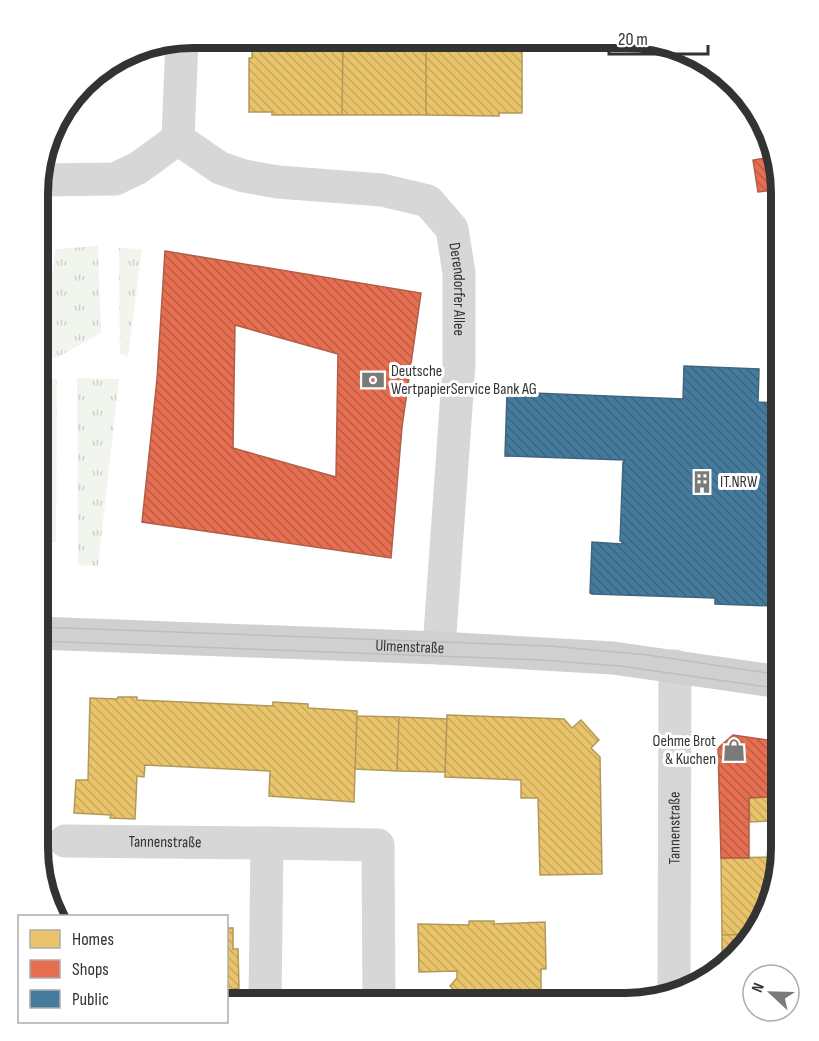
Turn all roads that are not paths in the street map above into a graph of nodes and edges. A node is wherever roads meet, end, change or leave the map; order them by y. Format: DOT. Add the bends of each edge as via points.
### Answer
graph roads {
  1 [pos="182,48"];
  2 [pos="178,139"];
  3 [pos="49,180"];
  4 [pos="48,633"];
  5 [pos="440,648"];
  6 [pos="675,666"];
  7 [pos="771,680"];
  8 [pos="65,841"];
  9 [pos="267,843"];
  10 [pos="674,985"];
  11 [pos="265,993"];
  12 [pos="379,993"];
  1 -- 2 [label="street"];
  2 -- 3 [label="street" via="138,168 114,179"];
  2 -- 5 [label="street, Derendorfer Allee" via="220,168 244,176 382,190 428,201 452,229 459,273 459,365"];
  4 -- 5 [label="main road, Ulmenstraße"];
  5 -- 6 [label="main road, Ulmenstraße" via="613,657"];
  6 -- 7 [label="main road, Ulmenstraße"];
  6 -- 10 [label="street, Tannenstraße"];
  8 -- 9 [label="street, Tannenstraße"];
  9 -- 11 [label="street"];
  9 -- 12 [label="street, Tannenstraße" via="378,845"];
}
